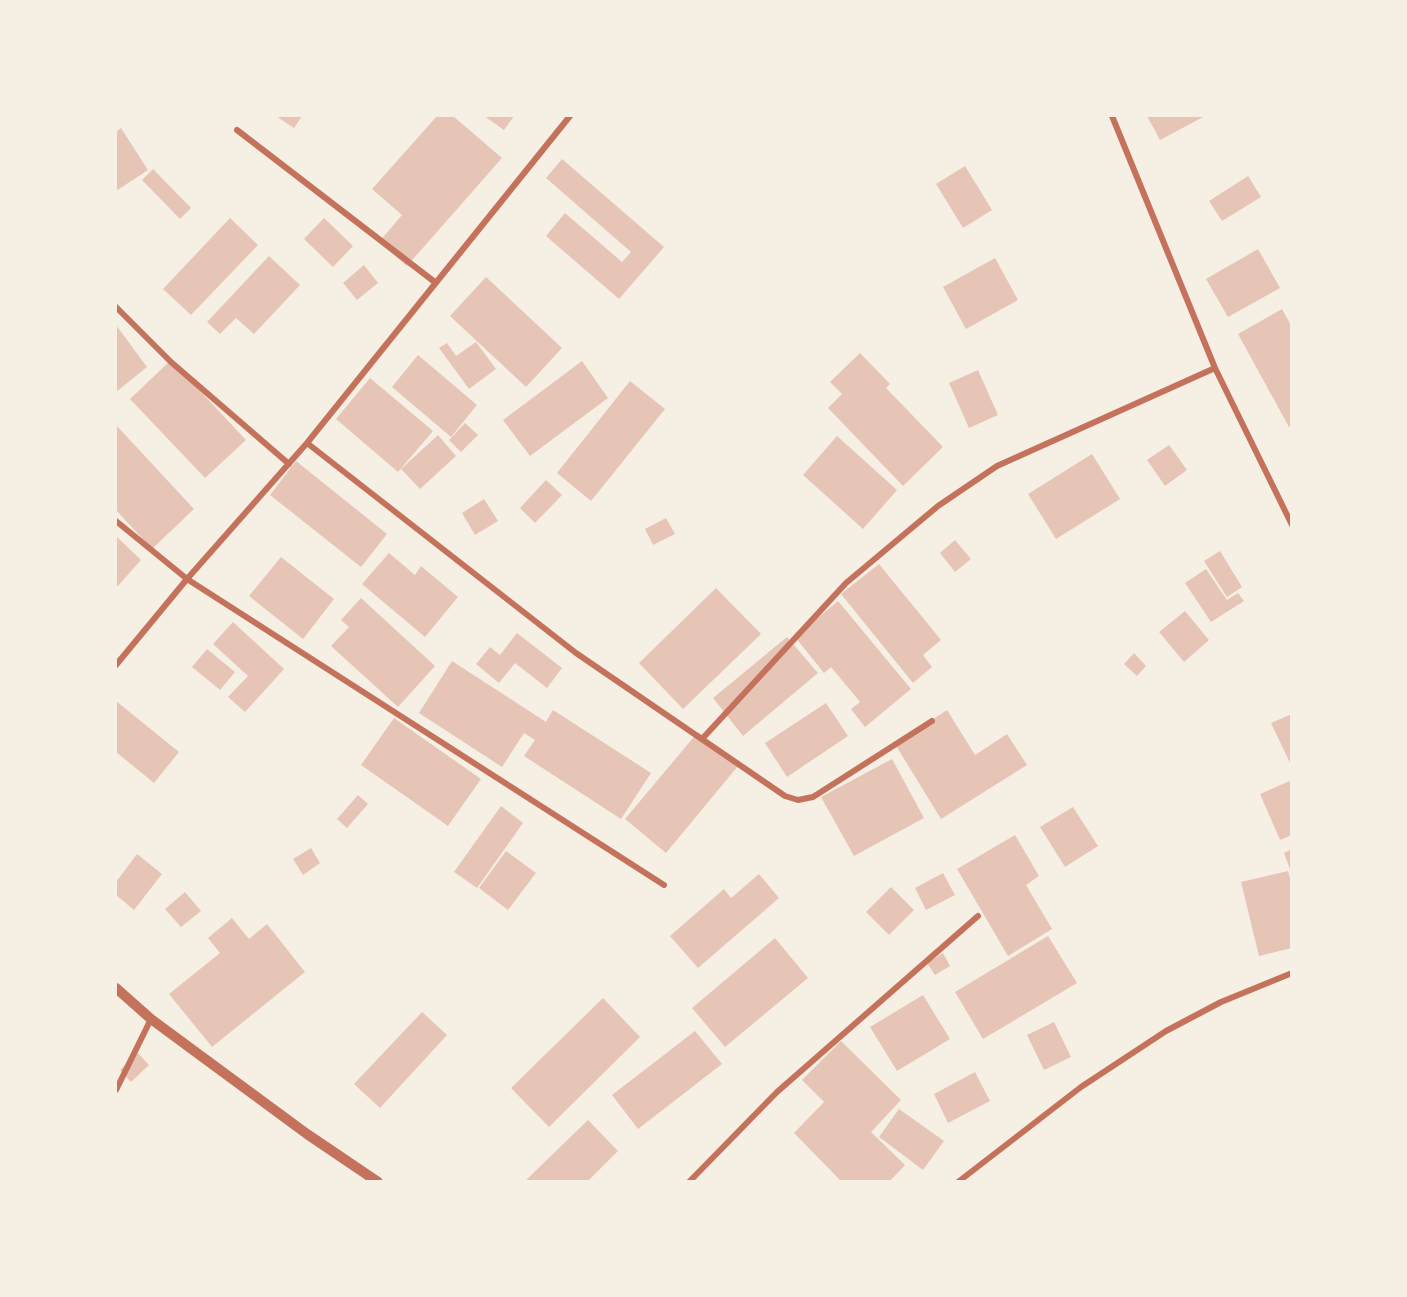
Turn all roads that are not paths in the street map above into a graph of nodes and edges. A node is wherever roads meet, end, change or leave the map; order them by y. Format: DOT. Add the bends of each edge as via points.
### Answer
graph roads {
  1 [pos="570,116"];
  2 [pos="1112,116"];
  3 [pos="237,130"];
  4 [pos="436,283"];
  5 [pos="116,307"];
  6 [pos="1215,368"];
  7 [pos="307,443"];
  8 [pos="289,464"];
  9 [pos="116,521"];
  10 [pos="1292,525"];
  11 [pos="187,579"];
  12 [pos="116,665"];
  13 [pos="932,721"];
  14 [pos="702,739"];
  15 [pos="664,885"];
  16 [pos="978,916"];
  17 [pos="1292,973"];
  18 [pos="116,988"];
  19 [pos="151,1019"];
  20 [pos="116,1090"];
  21 [pos="378,1182"];
  22 [pos="689,1182"];
  23 [pos="958,1182"];
  1 -- 4 [label="street"];
  2 -- 6 [label="street"];
  3 -- 4 [label="street"];
  4 -- 7 [label="street"];
  5 -- 8 [label="street" via="171,362"];
  6 -- 10 [label="street"];
  6 -- 14 [label="street" via="997,466 938,506 846,583"];
  7 -- 8 [label="street"];
  7 -- 14 [label="street" via="576,653"];
  8 -- 11 [label="street"];
  9 -- 11 [label="street"];
  11 -- 12 [label="street"];
  11 -- 15 [label="street"];
  13 -- 14 [label="street" via="813,796 798,800 785,796"];
  16 -- 22 [label="street" via="777,1092"];
  17 -- 23 [label="street" via="1166,1030 1081,1087"];
  18 -- 19 [label="street"];
  19 -- 20 [label="street"];
  19 -- 21 [label="street"];
}
